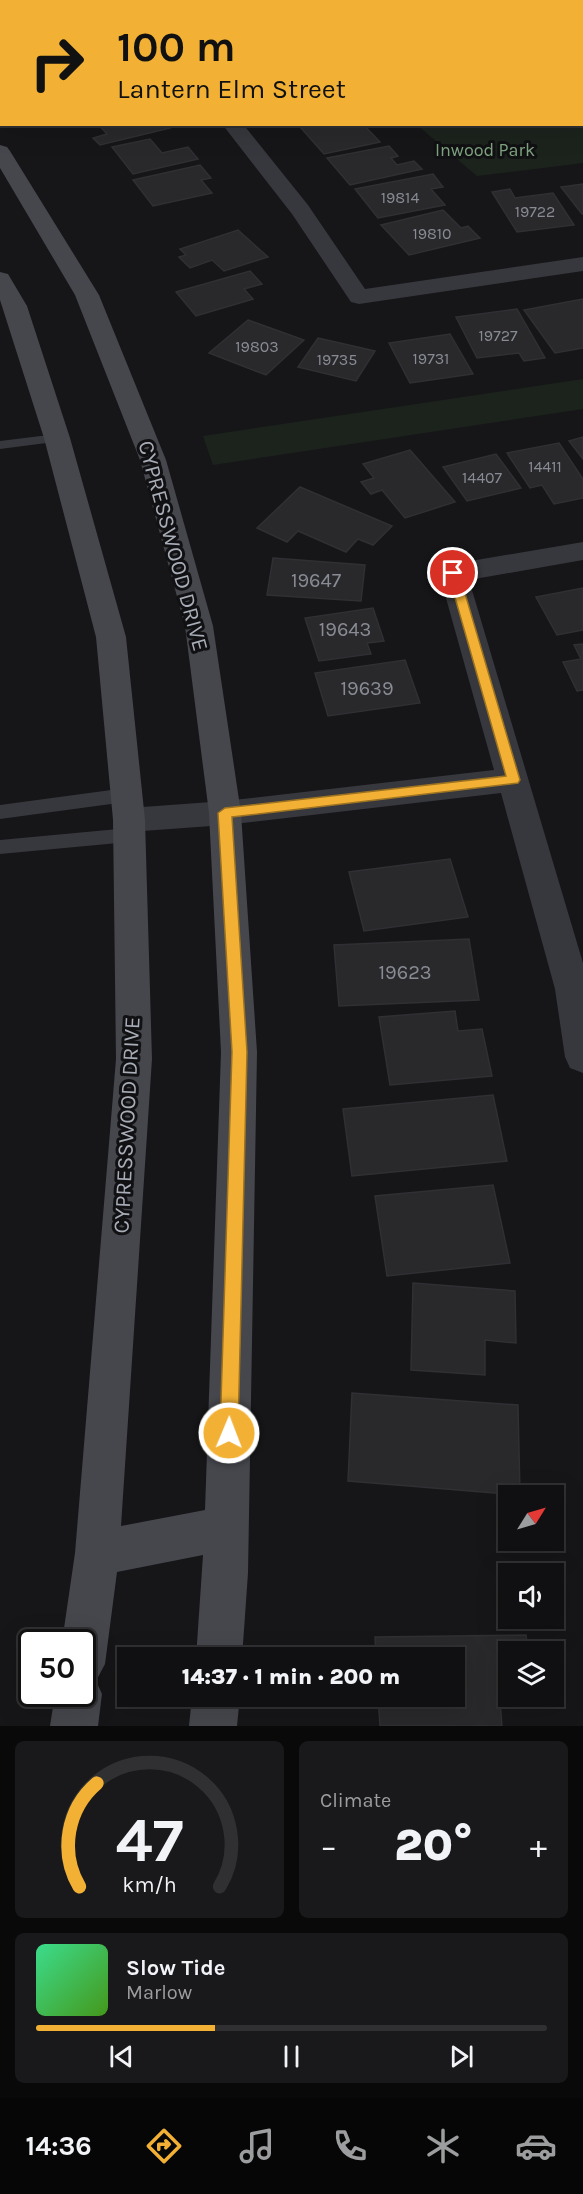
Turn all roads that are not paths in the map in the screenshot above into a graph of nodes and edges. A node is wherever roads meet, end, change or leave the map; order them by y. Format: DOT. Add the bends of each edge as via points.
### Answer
graph roads {
  1 [pos="234,126"];
  2 [pos="0,151"];
  3 [pos="583,264"];
  4 [pos="0,279"];
  5 [pos="57,438"];
  6 [pos="0,445"];
  7 [pos="583,551"];
  8 [pos="514,780"];
  9 [pos="0,812"];
  10 [pos="225,813"];
  11 [pos="128,817"];
  12 [pos="0,847"];
  13 [pos="583,1057"];
  14 [pos="226,1528"];
  15 [pos="97,1553"];
  16 [pos="87,1629"];
  17 [pos="220,1647"];
  18 [pos="76,1707"];
  19 [pos="215,1707"];
  20 [pos="74,1726"];
  21 [pos="213,1726"];
  1 -- 3 [label="street" via="300,210 359,297"];
  2 -- 10 [label="main road, CYPRESSWOOD DRIVE" via="87,295 153,460 199,626"];
  4 -- 5 [label="main road, CYPRESSWOOD DRIVE" via="15,306"];
  5 -- 6 [label="lane"];
  5 -- 11 [label="main road, CYPRESSWOOD DRIVE" via="111,638"];
  7 -- 8 [label="street" via="453,573"];
  8 -- 10 [label="street"];
  8 -- 13 [label="street" via="573,989"];
  9 -- 11 [label="lane"];
  10 -- 11 [label="street"];
  10 -- 14 [label="main road, CYPRESSWOOD DRIVE" via="239,1052"];
  11 -- 12 [label="lane"];
  11 -- 15 [label="main road, CYPRESSWOOD DRIVE" via="135,1059"];
  14 -- 15 [label="main road"];
  14 -- 17 [label="main road, CYPRESSWOOD DRIVE"];
  15 -- 16 [label="main road, CYPRESSWOOD DRIVE"];
  18 -- 20 [label="main road"];
  19 -- 21 [label="main road"];
}
